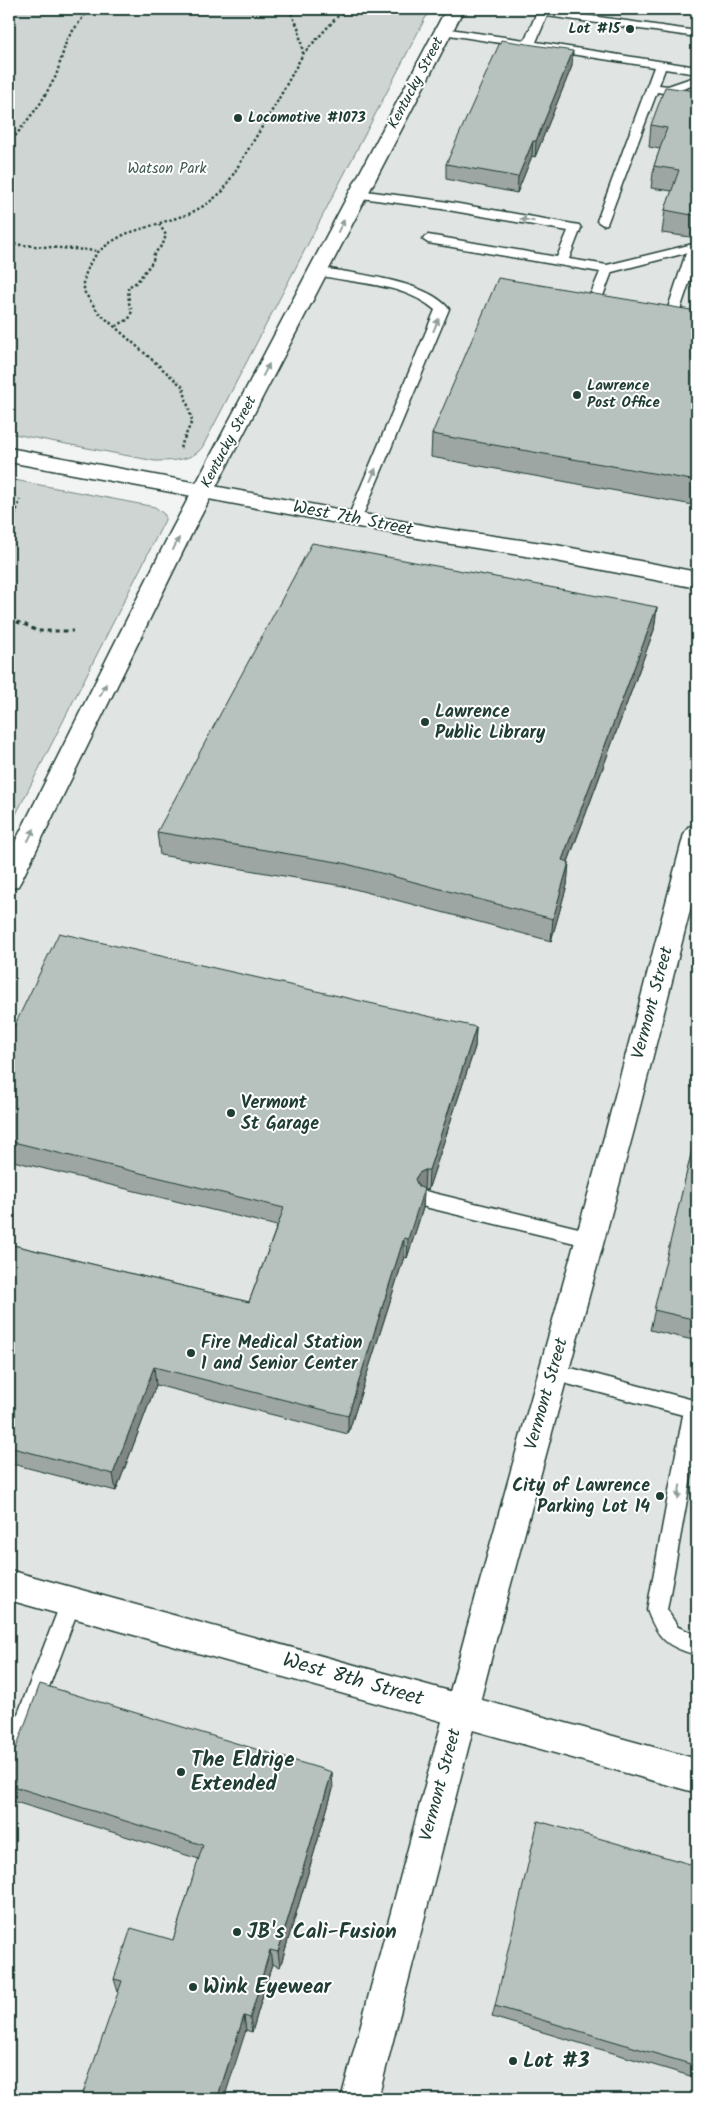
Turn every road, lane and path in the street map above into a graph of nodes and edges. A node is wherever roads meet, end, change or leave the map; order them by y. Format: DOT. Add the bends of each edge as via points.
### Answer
graph roads {
  1 [pos="89,9"];
  2 [pos="289,9"];
  3 [pos="355,9"];
  4 [pos="455,9"];
  5 [pos="443,31"];
  6 [pos="697,34"];
  7 [pos="529,44"];
  8 [pos="304,54"];
  9 [pos="661,64"];
  10 [pos="697,70"];
  11 [pos="697,80"];
  12 [pos="652,88"];
  13 [pos="9,144"];
  14 [pos="358,194"];
  15 [pos="603,221"];
  16 [pos="159,224"];
  17 [pos="428,239"];
  18 [pos="9,244"];
  19 [pos="696,247"];
  20 [pos="99,251"];
  21 [pos="562,261"];
  22 [pos="607,269"];
  23 [pos="318,271"];
  24 [pos="623,308"];
  25 [pos="643,311"];
  26 [pos="116,326"];
  27 [pos="180,448"];
  28 [pos="9,455"];
  29 [pos="203,491"];
  30 [pos="20,500"];
  31 [pos="354,520"];
  32 [pos="9,534"];
  33 [pos="9,559"];
  34 [pos="697,580"];
  35 [pos="9,584"];
  36 [pos="9,620"];
  37 [pos="72,631"];
  38 [pos="697,834"];
  39 [pos="10,872"];
  40 [pos="426,1199"];
  41 [pos="591,1239"];
  42 [pos="552,1372"];
  43 [pos="695,1410"];
  44 [pos="9,1585"];
  45 [pos="70,1602"];
  46 [pos="697,1645"];
  47 [pos="461,1710"];
  48 [pos="9,1764"];
  49 [pos="697,1776"];
  50 [pos="362,2099"];
  1 -- 13 [label="path" via="67,39 56,76 40,104"];
  2 -- 8 [label="path" via="298,27"];
  3 -- 8 [label="path" via="338,16"];
  4 -- 5 [label="street, Kentucky Street"];
  5 -- 7 [label="lane"];
  5 -- 14 [label="street, Kentucky Street"];
  6 -- 7 [label="lane" via="543,12"];
  7 -- 9 [label="lane"];
  8 -- 16 [label="path" via="223,191 189,214"];
  9 -- 10 [label="lane"];
  9 -- 12 [label="lane"];
  11 -- 12 [label="lane" via="669,90"];
  12 -- 15 [label="lane"];
  21 -- 14 [label="lane, one-way" via="575,228"];
  23 -- 14 [label="street, Kentucky Street, one-way"];
  16 -- 20 [label="path" via="125,234"];
  16 -- 26 [label="path" via="166,235 163,244 137,282 128,287 128,303 132,310 129,319"];
  17 -- 21 [label="lane"];
  18 -- 20 [label="path"];
  19 -- 22 [label="lane"];
  19 -- 25 [label="lane" via="672,316"];
  20 -- 26 [label="path" via="86,273 83,282 85,293 98,312"];
  21 -- 22 [label="lane"];
  22 -- 24 [label="lane" via="594,303"];
  29 -- 23 [label="street, Kentucky Street, one-way"];
  31 -- 23 [label="lane, one-way" via="442,309 428,297 396,285"];
  26 -- 27 [label="path" via="183,387 192,421"];
  28 -- 29 [label="street, West 7th Street"];
  29 -- 31 [label="street, West 7th Street"];
  39 -- 29 [label="street, Kentucky Street, one-way"];
  30 -- 32 [label="path"];
  31 -- 34 [label="street, West 7th Street"];
  33 -- 35 [label="path"];
  36 -- 37 [label="path" via="36,631"];
  38 -- 41 [label="street, Vermont Street"];
  40 -- 41 [label="lane"];
  41 -- 42 [label="street, Vermont Street"];
  42 -- 43 [label="lane"];
  42 -- 47 [label="street, Vermont Street"];
  43 -- 46 [label="lane, one-way" via="657,1610 670,1634"];
  44 -- 45 [label="street, West 8th Street"];
  45 -- 47 [label="street, West 8th Street"];
  45 -- 48 [label="lane"];
  47 -- 49 [label="street, West 8th Street"];
  47 -- 50 [label="street, Vermont Street"];
}
